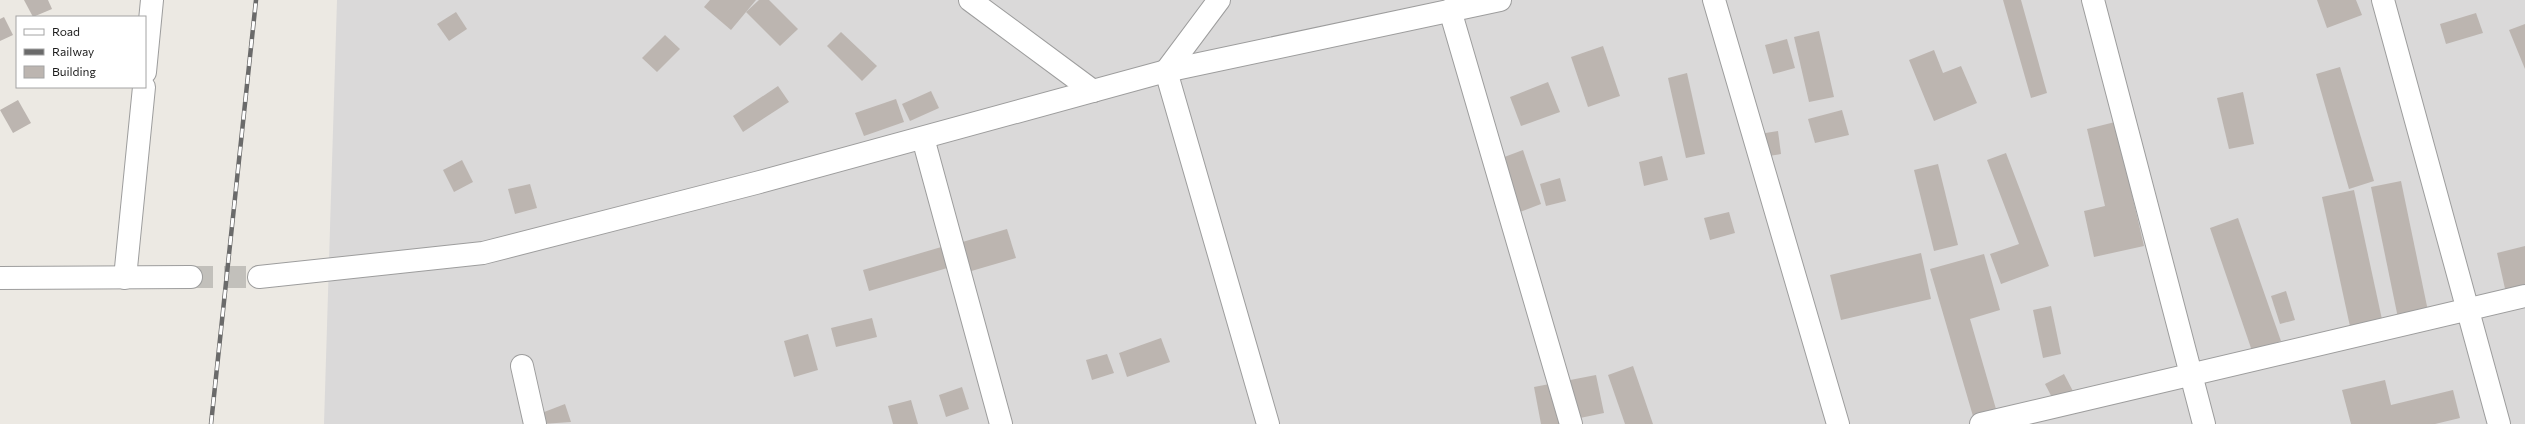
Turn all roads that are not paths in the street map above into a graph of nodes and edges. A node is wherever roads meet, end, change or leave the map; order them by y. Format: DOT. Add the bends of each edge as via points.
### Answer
graph roads {
  1 [pos="152,0"];
  2 [pos="970,0"];
  3 [pos="1219,0"];
  4 [pos="1500,0"];
  5 [pos="1714,0"];
  6 [pos="2093,0"];
  7 [pos="2383,0"];
  8 [pos="1450,10"];
  9 [pos="146,62"];
  10 [pos="1166,71"];
  11 [pos="144,88"];
  12 [pos="1093,91"];
  13 [pos="923,138"];
  14 [pos="191,277"];
  15 [pos="259,277"];
  16 [pos="0,278"];
  17 [pos="125,278"];
  18 [pos="2525,296"];
  19 [pos="2468,310"];
  20 [pos="522,366"];
  21 [pos="2191,375"];
  22 [pos="536,424"];
  23 [pos="1001,424"];
  24 [pos="1268,424"];
  25 [pos="1571,424"];
  26 [pos="1838,424"];
  27 [pos="1982,424"];
  28 [pos="2204,424"];
  29 [pos="2500,424"];
  1 -- 9 [label="street"];
  2 -- 12 [label="street"];
  3 -- 10 [label="street"];
  4 -- 8 [label="street"];
  5 -- 26 [label="street"];
  6 -- 21 [label="street"];
  7 -- 19 [label="street"];
  8 -- 10 [label="street"];
  8 -- 25 [label="street"];
  10 -- 12 [label="street"];
  10 -- 24 [label="street"];
  11 -- 17 [label="street"];
  12 -- 13 [label="street"];
  13 -- 15 [label="street" via="483,254"];
  13 -- 23 [label="street"];
  14 -- 17 [label="street"];
  16 -- 17 [label="street"];
  18 -- 19 [label="street"];
  19 -- 21 [label="street"];
  19 -- 29 [label="street"];
  20 -- 22 [label="street"];
  21 -- 27 [label="street"];
  21 -- 28 [label="street"];
}
